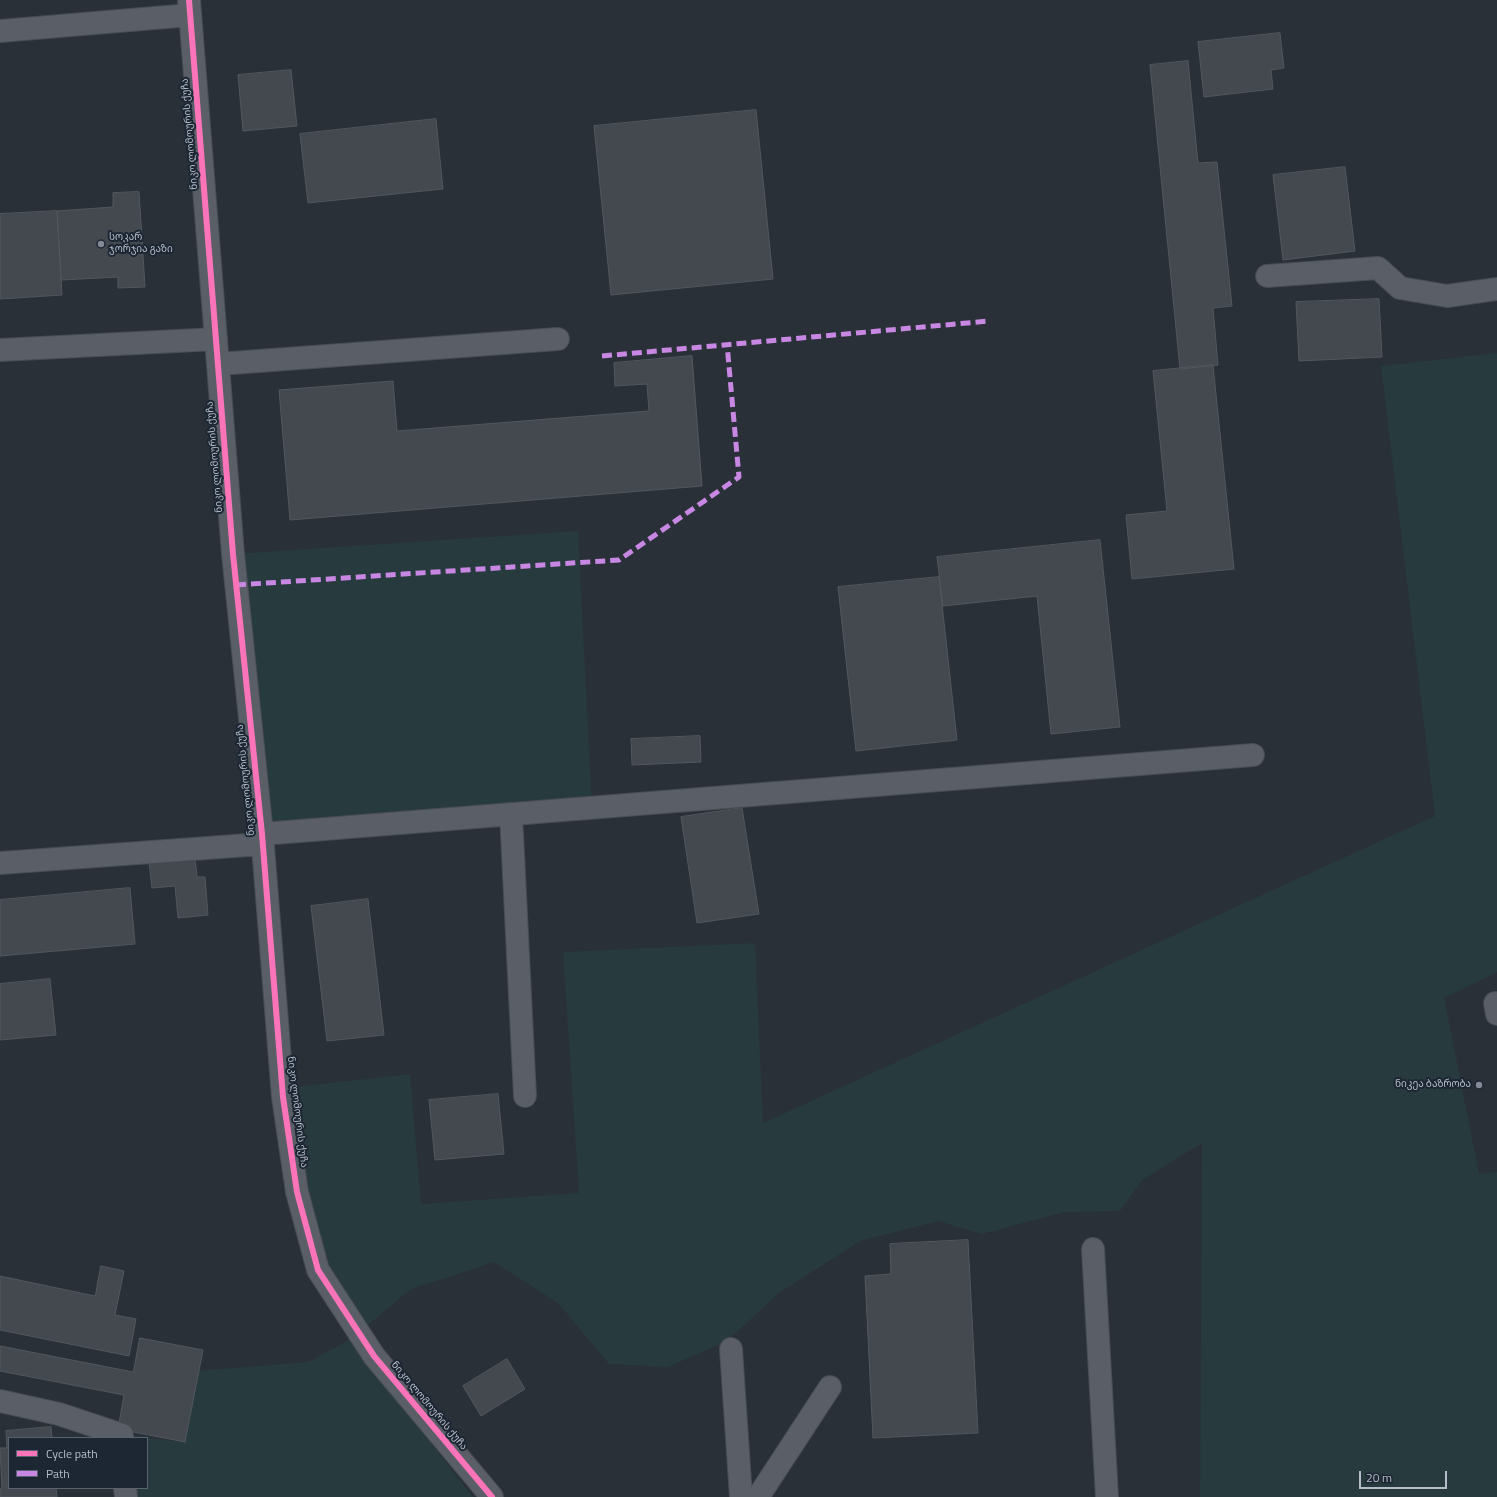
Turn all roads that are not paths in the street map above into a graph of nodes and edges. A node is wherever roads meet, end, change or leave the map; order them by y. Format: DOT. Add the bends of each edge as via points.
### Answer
graph roads {
  1 [pos="189,8"];
  2 [pos="0,31"];
  3 [pos="1267,276"];
  4 [pos="1497,289"];
  5 [pos="216,339"];
  6 [pos="558,339"];
  7 [pos="0,350"];
  8 [pos="218,364"];
  9 [pos="1253,755"];
  10 [pos="511,814"];
  11 [pos="262,839"];
  12 [pos="0,863"];
  13 [pos="525,1096"];
  14 [pos="1093,1249"];
  15 [pos="731,1349"];
  16 [pos="830,1387"];
  17 [pos="0,1401"];
  18 [pos="122,1437"];
  19 [pos="492,1497"];
  20 [pos="741,1497"];
  21 [pos="758,1497"];
  22 [pos="1107,1497"];
  1 -- 2 [label="street"];
  1 -- 5 [label="street, ნიკო ლომოურის ქუჩა"];
  3 -- 4 [label="street" via="1378,268 1400,288 1448,296"];
  5 -- 7 [label="street"];
  5 -- 8 [label="street, ნიკო ლომოურის ქუჩა"];
  6 -- 8 [label="street"];
  8 -- 11 [label="street, ნიკო ლომოურის ქუჩა" via="236,585"];
  9 -- 10 [label="street"];
  10 -- 11 [label="street"];
  10 -- 13 [label="street"];
  11 -- 12 [label="street"];
  11 -- 19 [label="street, ნიკო ლომოურის ქუჩა" via="282,1097 297,1192 318,1270 374,1356"];
  14 -- 22 [label="street"];
  15 -- 20 [label="street"];
  16 -- 21 [label="street"];
  17 -- 18 [label="street" via="59,1414"];
}
